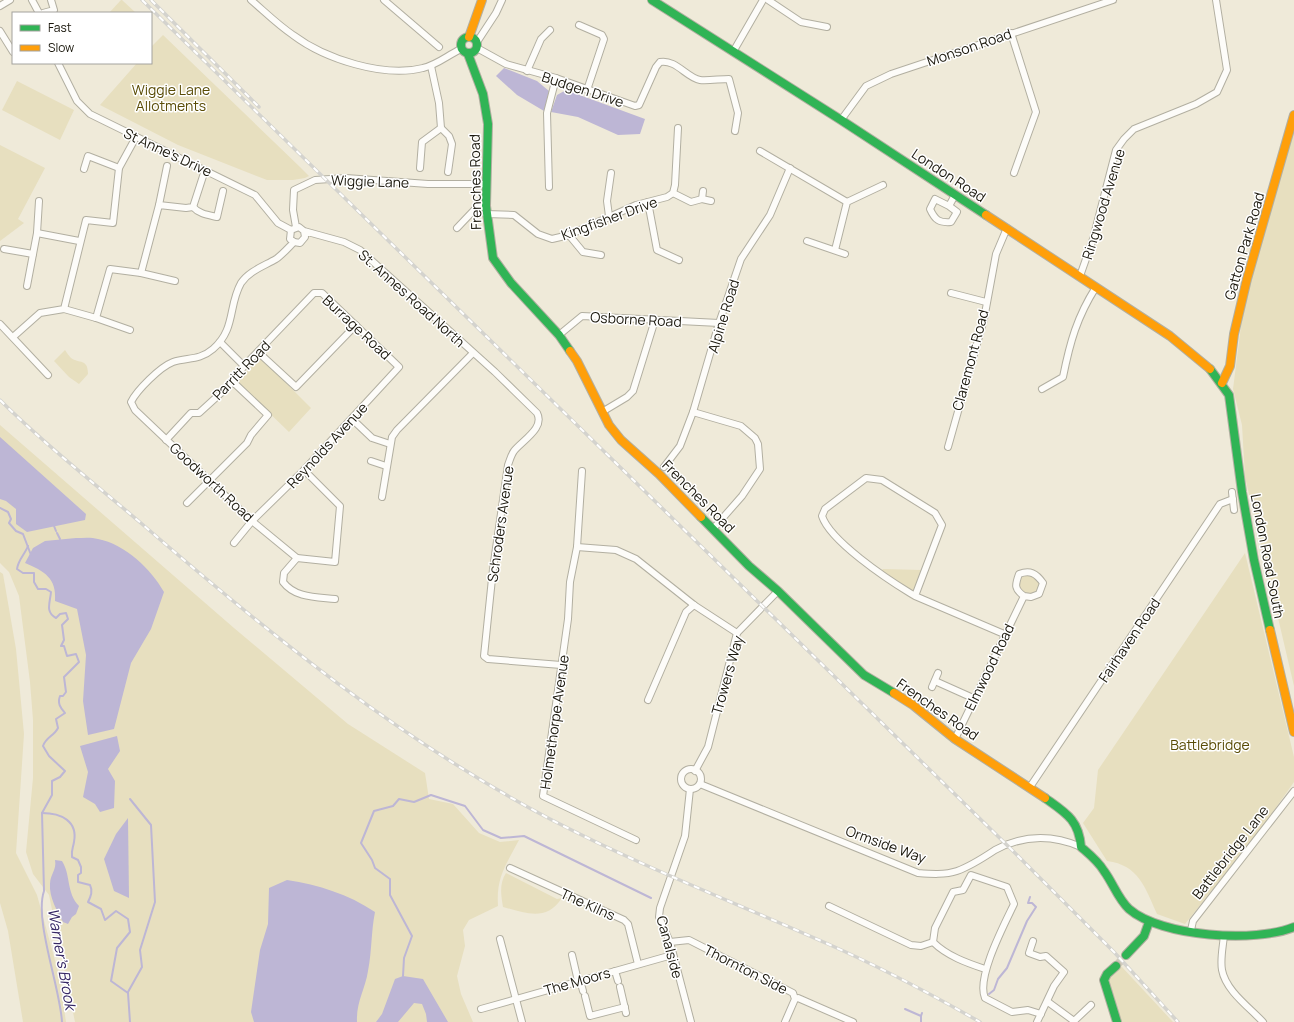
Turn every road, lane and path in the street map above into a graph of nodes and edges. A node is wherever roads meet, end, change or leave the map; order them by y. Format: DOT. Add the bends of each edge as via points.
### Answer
graph roads {
  1 [pos="10,0"];
  2 [pos="32,0"];
  3 [pos="51,0"];
  4 [pos="251,0"];
  5 [pos="384,0"];
  6 [pos="482,0"];
  7 [pos="502,0"];
  8 [pos="652,0"];
  9 [pos="763,0"];
  10 [pos="768,0"];
  11 [pos="1113,0"];
  12 [pos="1216,0"];
  13 [pos="0,6"];
  14 [pos="38,12"];
  15 [pos="55,12"];
  16 [pos="579,25"];
  17 [pos="827,27"];
  18 [pos="550,30"];
  19 [pos="0,31"];
  20 [pos="1011,33"];
  21 [pos="469,37"];
  22 [pos="477,45"];
  23 [pos="440,47"];
  24 [pos="12,50"];
  25 [pos="465,52"];
  26 [pos="732,52"];
  27 [pos="59,64"];
  28 [pos="431,66"];
  29 [pos="527,71"];
  30 [pos="556,78"];
  31 [pos="587,90"];
  32 [pos="1294,116"];
  33 [pos="841,120"];
  34 [pos="441,128"];
  35 [pos="678,128"];
  36 [pos="735,131"];
  37 [pos="136,137"];
  38 [pos="760,151"];
  39 [pos="167,166"];
  40 [pos="119,168"];
  41 [pos="420,168"];
  42 [pos="790,168"];
  43 [pos="84,169"];
  44 [pos="205,170"];
  45 [pos="448,172"];
  46 [pos="611,173"];
  47 [pos="1014,173"];
  48 [pos="486,184"];
  49 [pos="883,184"];
  50 [pos="549,187"];
  51 [pos="223,191"];
  52 [pos="703,191"];
  53 [pos="673,193"];
  54 [pos="955,195"];
  55 [pos="702,199"];
  56 [pos="39,201"];
  57 [pos="711,201"];
  58 [pos="648,202"];
  59 [pos="847,202"];
  60 [pos="159,205"];
  61 [pos="949,206"];
  62 [pos="193,207"];
  63 [pos="486,210"];
  64 [pos="608,216"];
  65 [pos="457,228"];
  66 [pos="1008,228"];
  67 [pos="293,229"];
  68 [pos="304,231"];
  69 [pos="37,233"];
  70 [pos="569,235"];
  71 [pos="80,241"];
  72 [pos="807,241"];
  73 [pos="294,242"];
  74 [pos="4,249"];
  75 [pos="834,250"];
  76 [pos="33,254"];
  77 [pos="845,254"];
  78 [pos="601,255"];
  79 [pos="679,260"];
  80 [pos="141,273"];
  81 [pos="1080,276"];
  82 [pos="175,281"];
  83 [pos="27,286"];
  84 [pos="1096,287"];
  85 [pos="951,293"];
  86 [pos="312,295"];
  87 [pos="986,302"];
  88 [pos="64,309"];
  89 [pos="96,318"];
  90 [pos="655,320"];
  91 [pos="719,323"];
  92 [pos="0,324"];
  93 [pos="356,325"];
  94 [pos="130,330"];
  95 [pos="560,335"];
  96 [pos="13,337"];
  97 [pos="220,342"];
  98 [pos="258,352"];
  99 [pos="473,353"];
  100 [pos="244,366"];
  101 [pos="399,367"];
  102 [pos="48,375"];
  103 [pos="233,382"];
  104 [pos="1222,384"];
  105 [pos="1042,389"];
  106 [pos="602,412"];
  107 [pos="693,412"];
  108 [pos="352,419"];
  109 [pos="166,440"];
  110 [pos="390,444"];
  111 [pos="948,447"];
  112 [pos="371,461"];
  113 [pos="386,466"];
  114 [pos="664,467"];
  115 [pos="304,470"];
  116 [pos="582,471"];
  117 [pos="209,480"];
  118 [pos="382,497"];
  119 [pos="187,503"];
  120 [pos="1234,510"];
  121 [pos="252,521"];
  122 [pos="713,529"];
  123 [pos="234,543"];
  124 [pos="577,547"];
  125 [pos="298,558"];
  126 [pos="778,591"];
  127 [pos="915,596"];
  128 [pos="1024,596"];
  129 [pos="335,599"];
  130 [pos="694,605"];
  131 [pos="737,633"];
  132 [pos="1004,634"];
  133 [pos="561,665"];
  134 [pos="938,673"];
  135 [pos="935,680"];
  136 [pos="932,687"];
  137 [pos="973,698"];
  138 [pos="648,700"];
  139 [pos="1294,732"];
  140 [pos="955,739"];
  141 [pos="695,770"];
  142 [pos="700,784"];
  143 [pos="1030,787"];
  144 [pos="690,789"];
  145 [pos="1294,791"];
  146 [pos="636,840"];
  147 [pos="1080,847"];
  148 [pos="510,868"];
  149 [pos="673,873"];
  150 [pos="829,906"];
  151 [pos="1149,922"];
  152 [pos="1294,927"];
  153 [pos="1191,930"];
  154 [pos="1224,935"];
  155 [pos="500,939"];
  156 [pos="1033,941"];
  157 [pos="670,942"];
  158 [pos="933,942"];
  159 [pos="572,955"];
  160 [pos="672,955"];
  161 [pos="1126,955"];
  162 [pos="638,964"];
  163 [pos="1116,966"];
  164 [pos="985,969"];
  165 [pos="615,970"];
  166 [pos="579,981"];
  167 [pos="517,998"];
  168 [pos="795,998"];
  169 [pos="1048,1002"];
  170 [pos="1091,1005"];
  171 [pos="625,1006"];
  172 [pos="481,1009"];
  173 [pos="626,1014"];
  174 [pos="1041,1014"];
  175 [pos="1073,1021"];
  176 [pos="522,1022"];
  177 [pos="691,1022"];
  178 [pos="785,1022"];
  179 [pos="853,1022"];
  180 [pos="1037,1022"];
  181 [pos="1117,1022"];
  182 [pos="1263,1022"];
  1 -- 13 [label="street"];
  2 -- 14 [label="street"];
  3 -- 15 [label="street"];
  4 -- 28 [label="street" via="301,41 346,61 392,70 415,70"];
  5 -- 23 [label="street"];
  6 -- 21 [label="street"];
  7 -- 22 [label="street"];
  8 -- 26 [label="street, London Road"];
  9 -- 26 [label="street"];
  10 -- 17 [label="street" via="801,22"];
  11 -- 20 [label="street, Monson Road"];
  12 -- 81 [label="street, Ringwood Avenue" via="1227,70 1217,92 1196,104 1134,129 1124,139 1116,150 1093,239"];
  16 -- 31 [label="street" via="602,35 604,39"];
  18 -- 29 [label="street" via="541,39"];
  19 -- 24 [label="street"];
  20 -- 33 [label="street, Monson Road" via="891,74 866,86"];
  20 -- 47 [label="street" via="1036,112"];
  21 -- 22 [label="street"];
  21 -- 25 [label="street" via="461,42"];
  22 -- 25 [label="street"];
  22 -- 29 [label="street, Budgen Drive" via="506,64"];
  25 -- 28 [label="street"];
  25 -- 48 [label="street, Frenches Road" via="483,94 488,124"];
  26 -- 33 [label="street, London Road"];
  27 -- 37 [label="street, St Anne's Drive" via="78,101 90,114"];
  28 -- 34 [label="street" via="439,103"];
  29 -- 30 [label="street, Budgen Drive"];
  30 -- 31 [label="street, Budgen Drive"];
  30 -- 50 [label="street" via="547,113"];
  31 -- 36 [label="street, Budgen Drive" via="637,106 658,64 666,62 699,80 729,80 738,113"];
  32 -- 104 [label="street, Gatton Park Road" via="1247,279 1234,336 1229,374"];
  33 -- 54 [label="street, London Road"];
  34 -- 41 [label="street" via="422,142"];
  34 -- 45 [label="street" via="449,136 452,144"];
  35 -- 53 [label="street, Kingfisher Drive" via="676,185"];
  37 -- 40 [label="street"];
  37 -- 44 [label="street, St Anne's Drive"];
  38 -- 42 [label="street"];
  39 -- 60 [label="street"];
  40 -- 43 [label="street" via="88,156"];
  40 -- 71 [label="street" via="113,223 86,220"];
  42 -- 59 [label="street"];
  42 -- 91 [label="street, Alpine Road" via="770,215 741,258"];
  44 -- 62 [label="street"];
  44 -- 67 [label="street, St Anne's Drive" via="254,195 278,223"];
  46 -- 64 [label="street" via="607,201"];
  48 -- 63 [label="street, Frenches Road"];
  48 -- 67 [label="street, Wiggie Lane" via="428,184 359,178 315,180 294,190"];
  49 -- 59 [label="street"];
  51 -- 62 [label="street" via="217,217 205,215"];
  52 -- 55 [label="street"];
  53 -- 55 [label="street" via="691,202"];
  53 -- 58 [label="street, Kingfisher Drive"];
  54 -- 61 [label="street"];
  54 -- 66 [label="street, London Road"];
  55 -- 57 [label="street"];
  56 -- 69 [label="street"];
  58 -- 64 [label="street, Kingfisher Drive"];
  58 -- 79 [label="street" via="658,250"];
  59 -- 75 [label="street"];
  60 -- 62 [label="street"];
  60 -- 80 [label="street"];
  61 -- 61 [label="street" via="957,212 951,222 942,223 934,218 930,209 935,199"];
  63 -- 65 [label="street, Kingfisher Drive" via="476,208"];
  63 -- 70 [label="street, Kingfisher Drive" via="514,215 545,238"];
  63 -- 95 [label="street, Frenches Road" via="493,258 511,283"];
  64 -- 70 [label="street, Kingfisher Drive"];
  66 -- 81 [label="street, London Road"];
  66 -- 87 [label="street, Claremont Road" via="996,254"];
  67 -- 68 [label="street" via="302,228"];
  67 -- 73 [label="street" via="289,236"];
  68 -- 73 [label="street" via="302,242"];
  68 -- 99 [label="street, St. Annes Road North" via="344,242 360,250"];
  69 -- 71 [label="street"];
  69 -- 76 [label="street"];
  70 -- 78 [label="street" via="583,252"];
  71 -- 88 [label="street"];
  72 -- 75 [label="street"];
  73 -- 97 [label="street" via="276,259 248,275 242,283 228,330"];
  74 -- 76 [label="street"];
  75 -- 77 [label="street"];
  76 -- 83 [label="street"];
  80 -- 82 [label="street"];
  80 -- 89 [label="street" via="110,269"];
  81 -- 84 [label="street, London Road"];
  84 -- 104 [label="street, London Road" via="1185,347 1212,371"];
  84 -- 105 [label="street" via="1075,328 1063,377"];
  85 -- 87 [label="street"];
  86 -- 93 [label="street, Burrage Road" via="322,293"];
  86 -- 98 [label="street, Parritt Road"];
  87 -- 111 [label="street, Claremont Road" via="984,319"];
  88 -- 89 [label="street"];
  88 -- 96 [label="street" via="40,314"];
  89 -- 94 [label="street"];
  90 -- 91 [label="street, Osborne Road"];
  90 -- 95 [label="street, Osborne Road" via="582,316"];
  90 -- 106 [label="street" via="633,391"];
  91 -- 107 [label="street, Alpine Road"];
  92 -- 96 [label="street"];
  93 -- 98 [label="street" via="296,387"];
  93 -- 101 [label="street, Burrage Road"];
  95 -- 106 [label="street, Frenches Road" via="577,361"];
  96 -- 102 [label="street"];
  97 -- 100 [label="street"];
  97 -- 109 [label="street, Goodworth Road" via="195,359 172,362 164,367 142,387 131,402 135,410"];
  98 -- 100 [label="street, Parritt Road"];
  99 -- 110 [label="street" via="397,430"];
  99 -- 133 [label="street, Schroders Avenue" via="534,410 539,420 538,426 514,451 508,465 484,656 488,659"];
  100 -- 103 [label="street, Parritt Road"];
  101 -- 108 [label="street, Reynolds Avenue"];
  103 -- 109 [label="street, Parritt Road" via="198,413 191,413"];
  103 -- 117 [label="street" via="268,415 250,435 247,443"];
  104 -- 139 [label="street, London Road South" via="1228,395 1231,410 1254,560"];
  106 -- 122 [label="street, Frenches Road" via="622,440"];
  107 -- 114 [label="street, Alpine Road" via="680,446"];
  107 -- 122 [label="street" via="741,426 758,444 760,469 742,496"];
  108 -- 110 [label="street" via="372,438"];
  108 -- 115 [label="street, Reynolds Avenue"];
  109 -- 117 [label="street, Goodworth Road"];
  110 -- 113 [label="street"];
  112 -- 113 [label="street"];
  113 -- 118 [label="street"];
  115 -- 121 [label="street, Reynolds Avenue"];
  115 -- 125 [label="street" via="340,506 335,562"];
  116 -- 124 [label="street, Holmethorpe Avenue"];
  117 -- 119 [label="street"];
  117 -- 121 [label="street, Goodworth Road"];
  120 -- 143 [label="street, Fairhaven Road" via="1232,496 1220,504"];
  121 -- 123 [label="street, Reynolds Avenue"];
  121 -- 125 [label="street, Goodworth Road"];
  122 -- 126 [label="street, Frenches Road"];
  124 -- 130 [label="street" via="616,550 636,559"];
  124 -- 133 [label="street, Holmethorpe Avenue" via="570,582 568,619"];
  125 -- 129 [label="street" via="284,574 283,582 293,592"];
  126 -- 131 [label="street, Trowers Way"];
  126 -- 140 [label="street, Frenches Road" via="864,675 914,705"];
  127 -- 127 [label="street" via="875,571 824,522 822,516 825,509 866,478 882,480 935,513 942,525"];
  127 -- 132 [label="street"];
  128 -- 128 [label="street" via="1017,591 1015,584 1018,574 1027,571 1038,575 1043,583 1039,594"];
  128 -- 132 [label="street, Elmwood Road"];
  130 -- 131 [label="street"];
  130 -- 138 [label="street" via="686,612"];
  131 -- 141 [label="street, Trowers Way" via="708,747"];
  132 -- 137 [label="street, Elmwood Road"];
  133 -- 146 [label="street, Holmethorpe Avenue" via="543,796"];
  134 -- 135 [label="street"];
  135 -- 136 [label="street"];
  135 -- 137 [label="street"];
  137 -- 140 [label="street, Elmwood Road"];
  140 -- 143 [label="street, Frenches Road"];
  141 -- 142 [label="street" via="700,775"];
  141 -- 144 [label="street, Trowers Way" via="687,771 682,777 682,783"];
  142 -- 144 [label="street"];
  142 -- 147 [label="street, Ormside Way" via="918,873 938,874 958,870 996,850 1036,837 1060,839"];
  143 -- 147 [label="street, Frenches Road" via="1071,817 1080,834"];
  144 -- 149 [label="street, Trowers Way" via="685,836"];
  145 -- 153 [label="street, Battlebridge Lane" via="1193,921"];
  147 -- 151 [label="street, Ormside Way" via="1104,870 1129,909"];
  148 -- 162 [label="street, The Kilns" via="624,920 628,924"];
  149 -- 157 [label="street, Canalside" via="659,917"];
  150 -- 158 [label="street" via="911,945 921,946"];
  151 -- 153 [label="street"];
  151 -- 161 [label="street" via="1144,936"];
  152 -- 154 [label="street" via="1269,935"];
  153 -- 154 [label="street"];
  154 -- 182 [label="street" via="1222,959 1227,983"];
  155 -- 167 [label="street"];
  156 -- 169 [label="street" via="1028,953 1046,956 1064,972 1054,986"];
  157 -- 160 [label="street, Canalside"];
  157 -- 168 [label="street, Thornton Side" via="689,940 778,984 793,993"];
  158 -- 164 [label="street" via="940,950"];
  158 -- 164 [label="street" via="935,928 953,892 963,890 971,875 1007,887 1014,904"];
  159 -- 166 [label="street"];
  160 -- 162 [label="street, The Moors"];
  160 -- 177 [label="street, Canalside"];
  162 -- 165 [label="street, The Moors"];
  163 -- 181 [label="street" via="1104,980"];
  164 -- 174 [label="street" via="982,993 984,998 1012,1012 1028,1010"];
  165 -- 166 [label="street, The Moors"];
  165 -- 171 [label="street"];
  166 -- 167 [label="street, The Moors"];
  166 -- 171 [label="street" via="590,1016"];
  167 -- 172 [label="street, The Moors"];
  167 -- 176 [label="street"];
  168 -- 178 [label="street, Thornton Side"];
  168 -- 179 [label="street"];
  169 -- 174 [label="street"];
  169 -- 175 [label="street"];
  170 -- 175 [label="street"];
  171 -- 173 [label="street"];
  174 -- 180 [label="street"];
}
